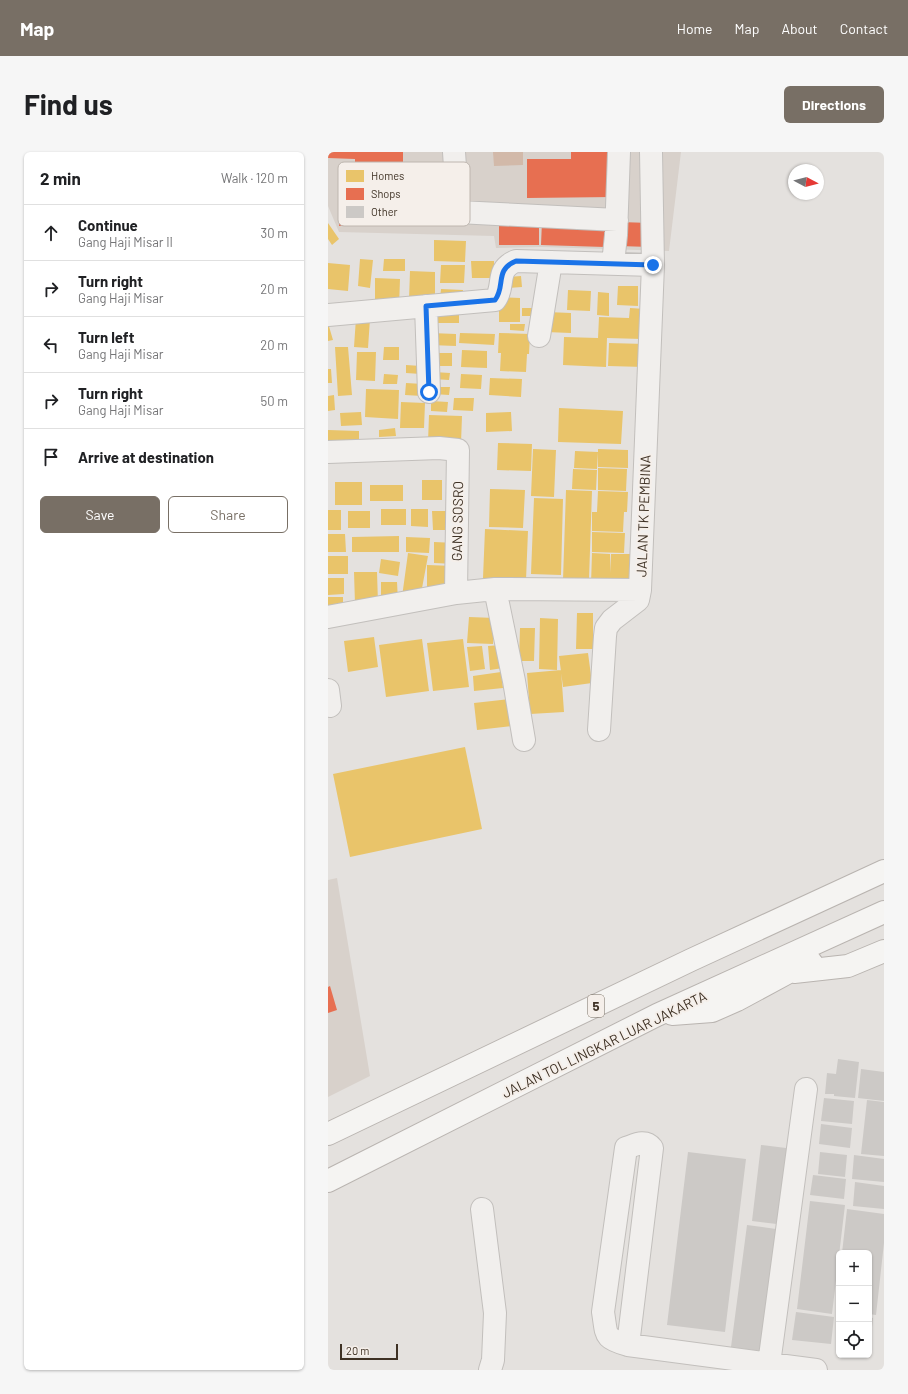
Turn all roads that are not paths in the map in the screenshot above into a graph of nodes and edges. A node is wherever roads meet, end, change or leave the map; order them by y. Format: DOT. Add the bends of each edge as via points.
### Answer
graph roads {
  1 [pos="454,152"];
  2 [pos="619,152"];
  3 [pos="651,152"];
  4 [pos="455,162"];
  5 [pos="470,213"];
  6 [pos="617,220"];
  7 [pos="551,262"];
  8 [pos="613,264"];
  9 [pos="653,265"];
  10 [pos="426,306"];
  11 [pos="328,315"];
  12 [pos="539,336"];
  13 [pos="429,392"];
  14 [pos="328,452"];
  15 [pos="495,589"];
  16 [pos="640,590"];
  17 [pos="456,593"];
  18 [pos="328,617"];
  19 [pos="599,730"];
  20 [pos="524,740"];
  21 [pos="884,871"];
  22 [pos="884,912"];
  23 [pos="884,928"];
  24 [pos="884,951"];
  25 [pos="787,973"];
  26 [pos="657,1015"];
  27 [pos="806,1089"];
  28 [pos="328,1134"];
  29 [pos="328,1181"];
  30 [pos="482,1209"];
  31 [pos="628,1345"];
  32 [pos="769,1364"];
  33 [pos="490,1370"];
  34 [pos="816,1370"];
  1 -- 4 [label="street"];
  2 -- 6 [label="street"];
  3 -- 9 [label="street, JALAN TK PEMBINA"];
  5 -- 6 [label="street"];
  6 -- 8 [label="street"];
  7 -- 8 [label="street"];
  7 -- 10 [label="street" via="516,261 508,264 504,269 499,295 495,300"];
  7 -- 12 [label="street"];
  8 -- 9 [label="street"];
  9 -- 16 [label="street, JALAN TK PEMBINA"];
  10 -- 11 [label="street"];
  10 -- 13 [label="street"];
  14 -- 17 [label="street, GANG SOSRO" via="439,448 458,450"];
  15 -- 16 [label="street, JALAN TK PEMBINA"];
  15 -- 17 [label="street, JALAN TK PEMBINA"];
  15 -- 20 [label="street"];
  16 -- 19 [label="street" via="638,600 612,620 606,628"];
  17 -- 18 [label="street, JALAN TK PEMBINA"];
  21 -- 28 [label="highway, 5" via="691,960"];
  22 -- 26 [label="highway, JALAN TOL LINGKAR LUAR JAKARTA"];
  23 -- 25 [label="highway"];
  24 -- 25 [label="highway" via="848,966"];
  25 -- 26 [label="highway" via="712,1011"];
  26 -- 29 [label="highway, JALAN TOL LINGKAR LUAR JAKARTA"];
  27 -- 32 [label="street"];
  30 -- 33 [label="street" via="495,1313 493,1360"];
  31 -- 31 [label="street" via="606,1335 603,1312 626,1148 644,1143 652,1148"];
  31 -- 32 [label="street"];
  32 -- 34 [label="street"];
}
